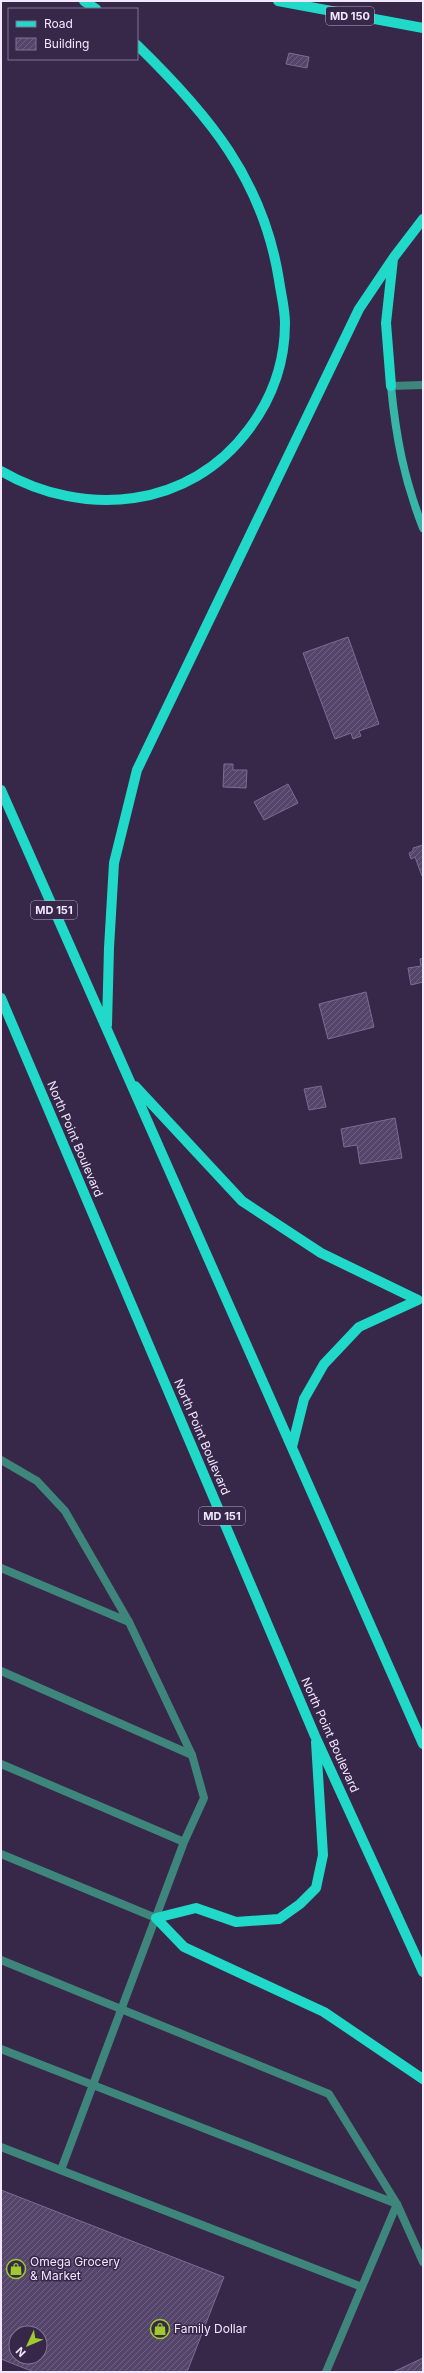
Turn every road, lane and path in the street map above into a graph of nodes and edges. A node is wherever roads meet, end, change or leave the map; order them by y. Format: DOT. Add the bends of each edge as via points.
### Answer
graph roads {
  1 [pos="84,1"];
  2 [pos="278,1"];
  3 [pos="94,8"];
  4 [pos="423,28"];
  5 [pos="138,46"];
  6 [pos="423,219"];
  7 [pos="394,257"];
  8 [pos="423,385"];
  9 [pos="391,386"];
  10 [pos="1,471"];
  11 [pos="423,528"];
  12 [pos="1,790"];
  13 [pos="1,998"];
  14 [pos="1,1011"];
  15 [pos="107,1030"];
  16 [pos="26,1057"];
  17 [pos="129,1079"];
  18 [pos="421,1302"];
  19 [pos="292,1446"];
  20 [pos="1,1460"];
  21 [pos="1,1568"];
  22 [pos="129,1622"];
  23 [pos="1,1671"];
  24 [pos="315,1736"];
  25 [pos="423,1744"];
  26 [pos="192,1755"];
  27 [pos="1,1764"];
  28 [pos="184,1842"];
  29 [pos="1,1854"];
  30 [pos="156,1918"];
  31 [pos="1,1960"];
  32 [pos="423,1972"];
  33 [pos="122,2009"];
  34 [pos="1,2049"];
  35 [pos="423,2079"];
  36 [pos="94,2086"];
  37 [pos="1,2147"];
  38 [pos="61,2170"];
  39 [pos="397,2204"];
  40 [pos="423,2262"];
  41 [pos="362,2287"];
  42 [pos="326,2372"];
  1 -- 3 [label="main road"];
  2 -- 4 [label="main road, MD 150"];
  5 -- 10 [label="main road" via="185,94 215,131 242,170 259,203 271,239 286,321 284,349 277,382 263,411 240,441 216,465 186,483 154,495 124,500 92,500 52,494"];
  6 -- 7 [label="main road"];
  7 -- 9 [label="main road" via="386,323"];
  7 -- 15 [label="main road" via="359,309 137,770 114,863"];
  8 -- 9 [label="lane"];
  9 -- 11 [label="street" via="396,439 409,492"];
  12 -- 15 [label="main road, MD 151"];
  13 -- 16 [label="main road, North Point Boulevard / MD 151"];
  14 -- 16 [label="main road"];
  15 -- 17 [label="main road, MD 151"];
  16 -- 24 [label="main road, North Point Boulevard / MD 151"];
  17 -- 18 [label="main road" via="242,1201 321,1253"];
  17 -- 19 [label="main road, MD 151"];
  18 -- 19 [label="main road" via="358,1327 324,1364 304,1399"];
  19 -- 25 [label="main road, MD 151"];
  20 -- 22 [label="lane" via="37,1481 66,1511"];
  21 -- 22 [label="lane"];
  22 -- 26 [label="lane"];
  23 -- 26 [label="lane"];
  24 -- 30 [label="main road" via="323,1855 316,1888 278,1920 236,1922 196,1908"];
  24 -- 32 [label="main road, North Point Boulevard / MD 151"];
  26 -- 28 [label="lane" via="204,1798"];
  27 -- 28 [label="lane"];
  28 -- 30 [label="lane"];
  29 -- 30 [label="lane"];
  30 -- 33 [label="lane"];
  30 -- 35 [label="main road" via="184,1947 324,2012"];
  31 -- 33 [label="lane"];
  33 -- 36 [label="lane"];
  33 -- 39 [label="lane" via="329,2094"];
  34 -- 36 [label="lane"];
  36 -- 38 [label="lane"];
  36 -- 39 [label="lane"];
  37 -- 38 [label="lane"];
  38 -- 41 [label="lane"];
  39 -- 40 [label="lane"];
  39 -- 41 [label="lane"];
  41 -- 42 [label="lane"];
}
